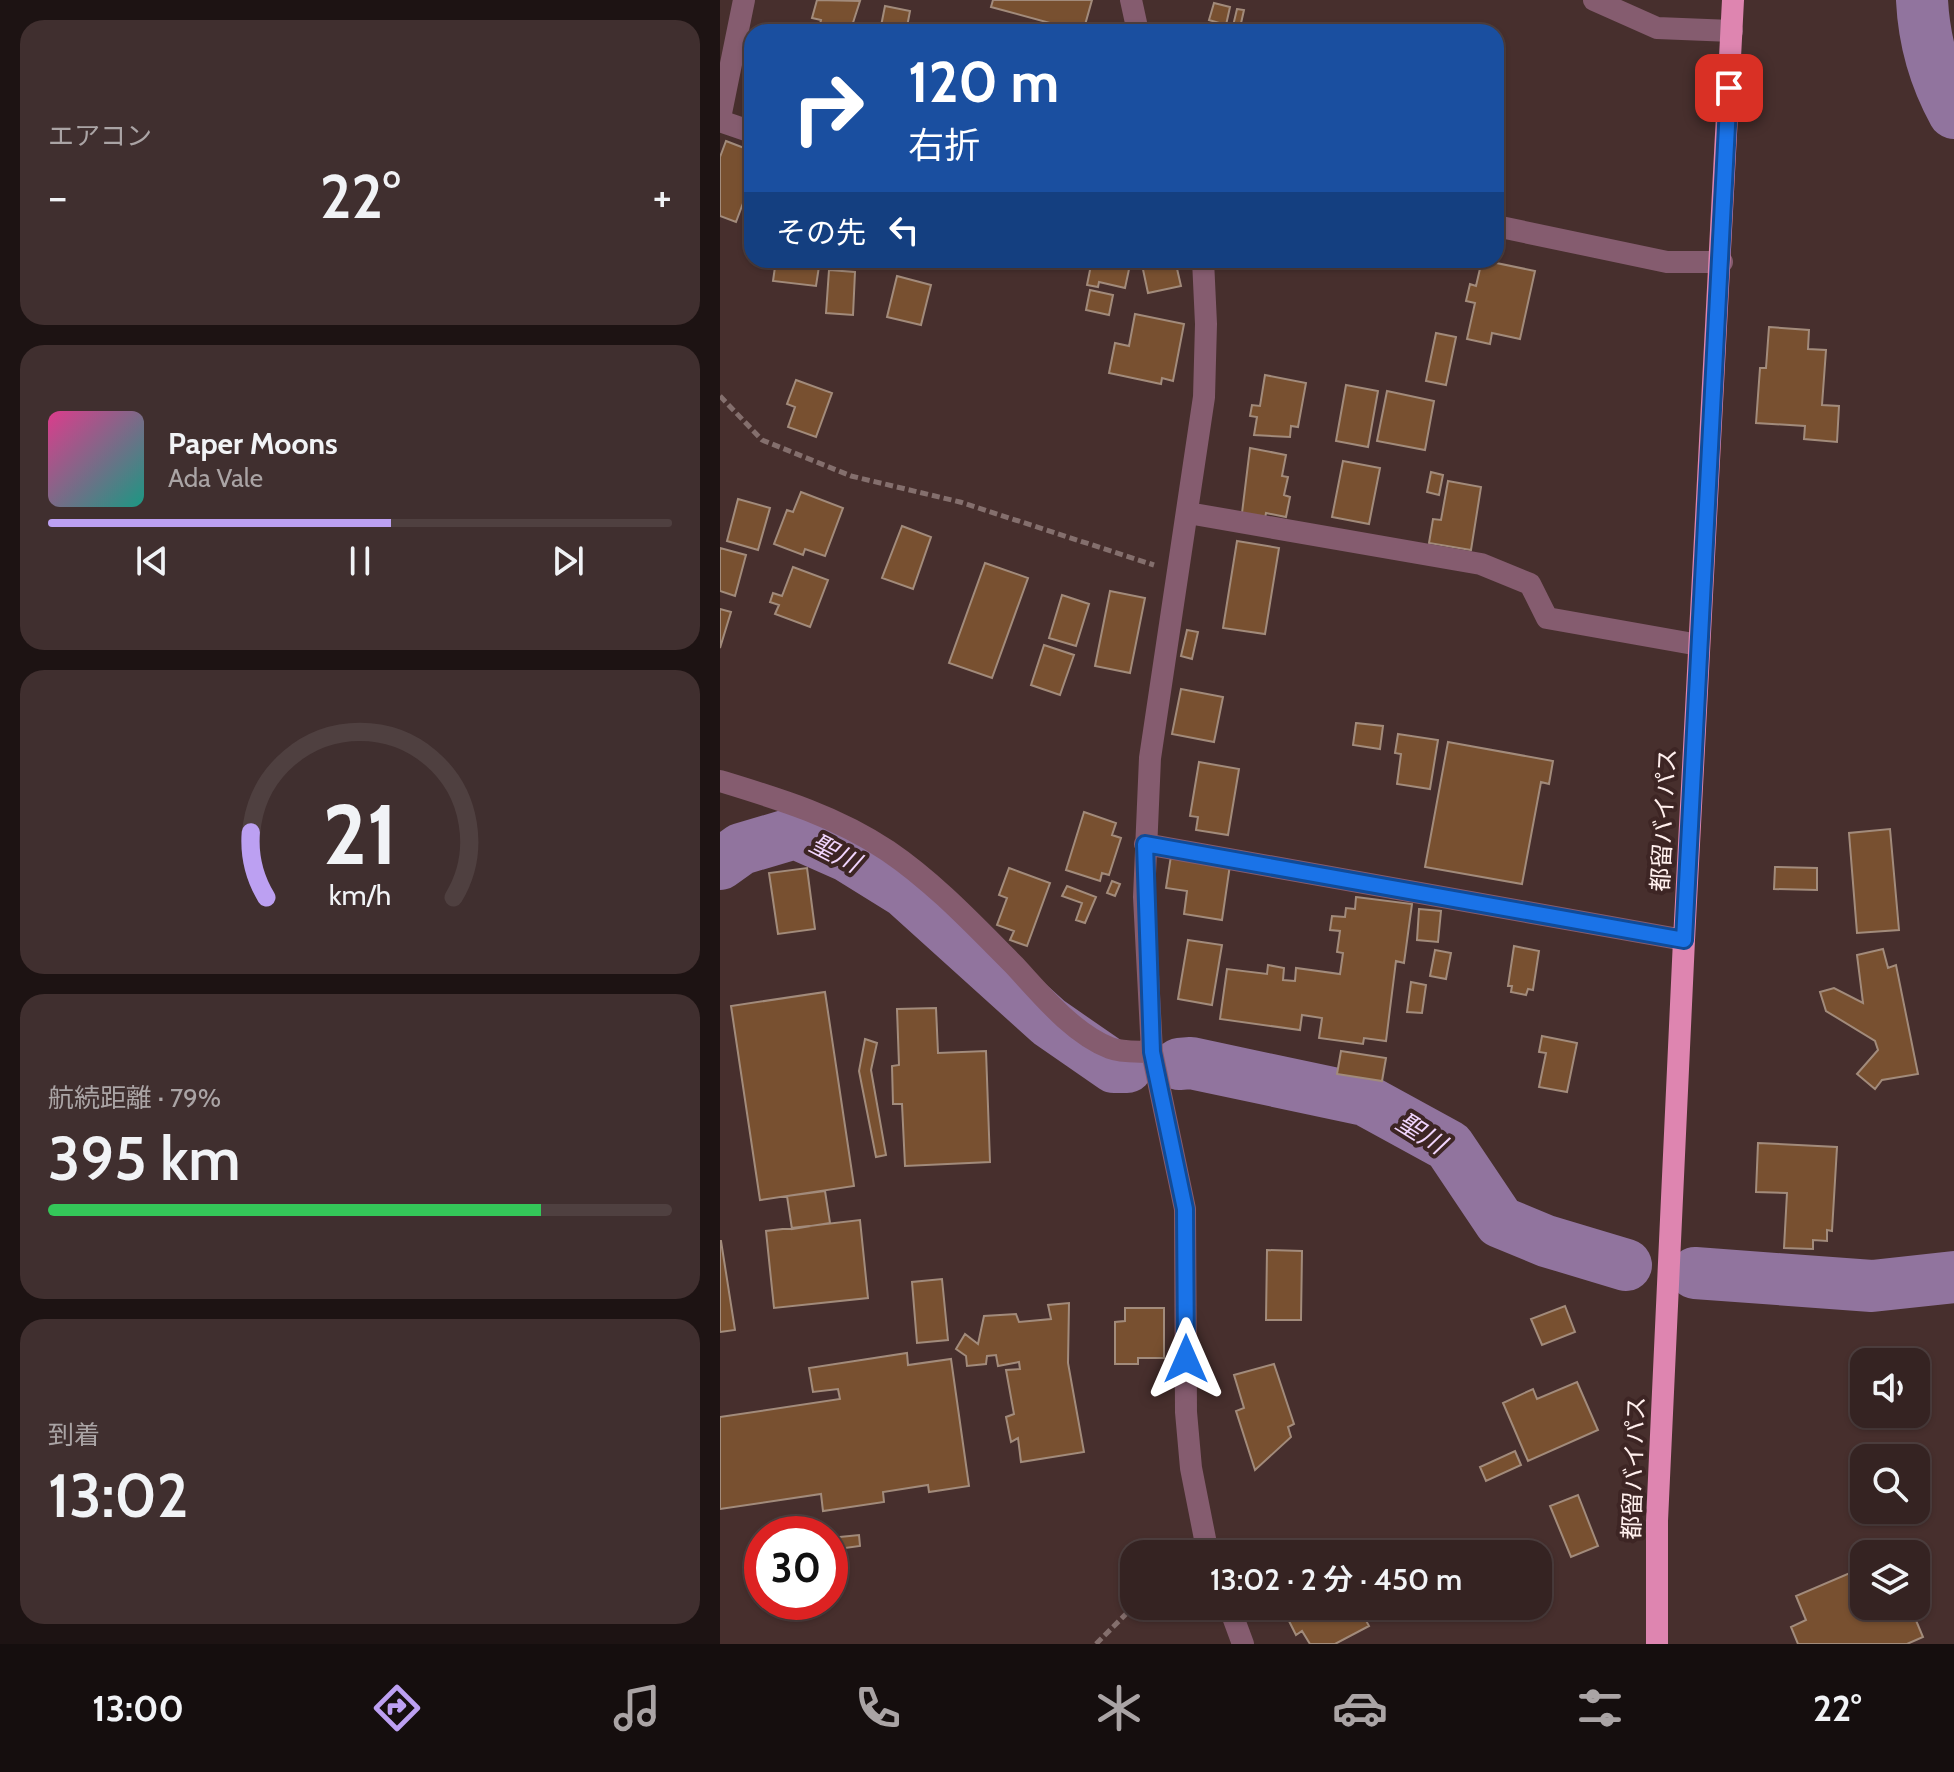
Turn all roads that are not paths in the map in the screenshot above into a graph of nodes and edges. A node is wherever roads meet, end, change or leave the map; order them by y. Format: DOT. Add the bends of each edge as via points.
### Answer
graph roads {
  1 [pos="744,0"];
  2 [pos="1131,0"];
  3 [pos="1594,0"];
  4 [pos="1733,0"];
  5 [pos="1136,24"];
  6 [pos="1732,31"];
  7 [pos="720,119"];
  8 [pos="744,129"];
  9 [pos="1504,228"];
  10 [pos="1722,262"];
  11 [pos="1203,268"];
  12 [pos="1188,513"];
  13 [pos="1699,645"];
  14 [pos="720,781"];
  15 [pos="1145,844"];
  16 [pos="1684,940"];
  17 [pos="1152,1052"];
  18 [pos="1205,1540"];
  19 [pos="1234,1620"];
  20 [pos="1243,1644"];
  21 [pos="1657,1644"];
  1 -- 7 [label="street"];
  2 -- 5 [label="street"];
  3 -- 6 [label="street" via="1657,28"];
  4 -- 6 [label="highway, 都留バイパス"];
  6 -- 10 [label="highway, 都留バイパス"];
  7 -- 8 [label="street"];
  9 -- 10 [label="street" via="1667,262"];
  10 -- 13 [label="highway, 都留バイパス"];
  11 -- 12 [label="street" via="1204,397"];
  12 -- 13 [label="street" via="1481,564 1530,584 1547,618"];
  12 -- 15 [label="street" via="1150,758"];
  13 -- 16 [label="highway, 都留バイパス"];
  14 -- 17 [label="street" via="806,808 890,852 957,907 1052,1005 1091,1037 1112,1049"];
  15 -- 16 [label="street"];
  15 -- 17 [label="street"];
  16 -- 21 [label="highway, 都留バイパス" via="1657,1521"];
  17 -- 18 [label="street" via="1185,1209 1186,1412"];
  19 -- 20 [label="street"];
}
